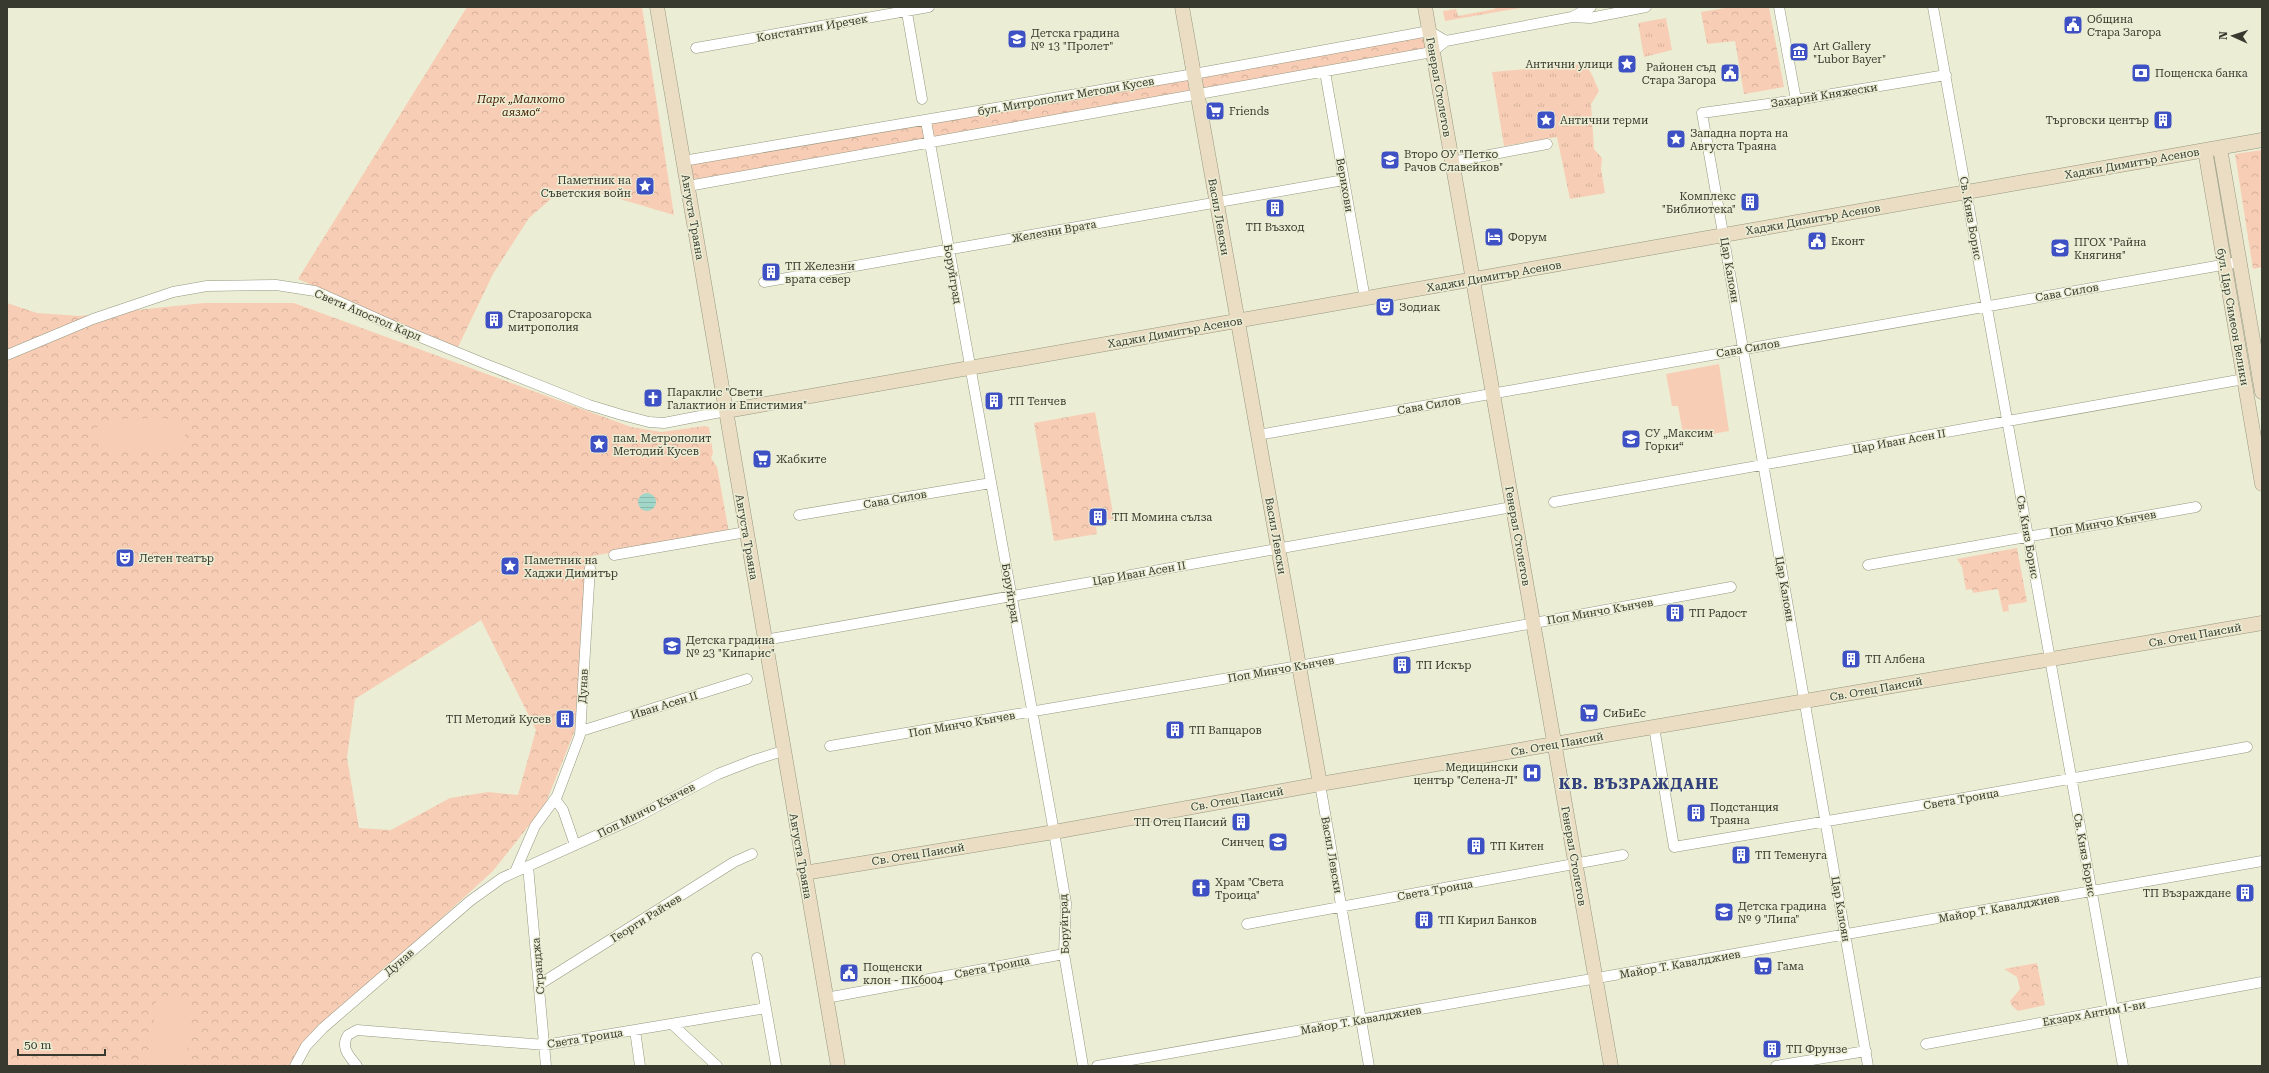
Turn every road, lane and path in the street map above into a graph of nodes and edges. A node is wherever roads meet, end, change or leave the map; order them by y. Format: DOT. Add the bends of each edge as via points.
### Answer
graph roads {
  1 [pos="657,7"];
  2 [pos="929,7"];
  3 [pos="1182,7"];
  4 [pos="1424,7"];
  5 [pos="1590,7"];
  6 [pos="1779,7"];
  7 [pos="1933,7"];
  8 [pos="906,9"];
  9 [pos="1641,9"];
  10 [pos="1572,17"];
  11 [pos="1429,31"];
  12 [pos="1446,41"];
  13 [pos="696,48"];
  14 [pos="1432,52"];
  15 [pos="1325,72"];
  16 [pos="1194,74"];
  17 [pos="1946,75"];
  18 [pos="1198,95"];
  19 [pos="922,99"];
  20 [pos="1796,100"];
  21 [pos="1702,113"];
  22 [pos="926,121"];
  23 [pos="2262,140"];
  24 [pos="930,144"];
  25 [pos="1547,144"];
  26 [pos="2220,148"];
  27 [pos="2205,150"];
  28 [pos="683,161"];
  29 [pos="1452,162"];
  30 [pos="1344,180"];
  31 [pos="688,186"];
  32 [pos="1966,192"];
  33 [pos="1216,202"];
  34 [pos="1723,235"];
  35 [pos="949,250"];
  36 [pos="2239,262"];
  37 [pos="2224,265"];
  38 [pos="1472,280"];
  39 [pos="764,282"];
  40 [pos="1365,299"];
  41 [pos="1987,306"];
  42 [pos="1238,321"];
  43 [pos="1743,349"];
  44 [pos="7,355"];
  45 [pos="970,368"];
  46 [pos="2244,379"];
  47 [pos="2262,392"];
  48 [pos="1492,394"];
  49 [pos="726,411"];
  50 [pos="2008,422"];
  51 [pos="1258,435"];
  52 [pos="1764,465"];
  53 [pos="991,483"];
  54 [pos="2262,484"];
  55 [pos="1554,502"];
  56 [pos="1512,507"];
  57 [pos="2196,507"];
  58 [pos="799,515"];
  59 [pos="746,532"];
  60 [pos="2028,537"];
  61 [pos="1278,548"];
  62 [pos="614,555"];
  63 [pos="1868,565"];
  64 [pos="590,568"];
  65 [pos="1731,587"];
  66 [pos="1011,596"];
  67 [pos="1533,623"];
  68 [pos="2262,623"];
  69 [pos="765,640"];
  70 [pos="2050,659"];
  71 [pos="1298,666"];
  72 [pos="747,679"];
  73 [pos="1805,701"];
  74 [pos="1032,712"];
  75 [pos="1654,727"];
  76 [pos="581,731"];
  77 [pos="1554,744"];
  78 [pos="830,746"];
  79 [pos="2247,747"];
  80 [pos="783,751"];
  81 [pos="2071,778"];
  82 [pos="1320,784"];
  83 [pos="555,799"];
  84 [pos="1826,822"];
  85 [pos="1054,832"];
  86 [pos="576,845"];
  87 [pos="752,854"];
  88 [pos="1623,855"];
  89 [pos="2262,861"];
  90 [pos="1575,864"];
  91 [pos="528,866"];
  92 [pos="515,872"];
  93 [pos="804,873"];
  94 [pos="2092,891"];
  95 [pos="1341,907"];
  96 [pos="1247,924"];
  97 [pos="1845,935"];
  98 [pos="1064,954"];
  99 [pos="757,958"];
  100 [pos="1595,978"];
  101 [pos="2262,982"];
  102 [pos="540,984"];
  103 [pos="826,998"];
  104 [pos="766,1008"];
  105 [pos="2113,1010"];
  106 [pos="1361,1020"];
  107 [pos="672,1024"];
  108 [pos="635,1030"];
  109 [pos="1926,1044"];
  110 [pos="545,1045"];
  111 [pos="1866,1051"];
  112 [pos="776,1065"];
  113 [pos="295,1066"];
  114 [pos="357,1066"];
  115 [pos="546,1066"];
  116 [pos="640,1066"];
  117 [pos="717,1066"];
  118 [pos="838,1066"];
  119 [pos="1083,1066"];
  120 [pos="1100,1066"];
  121 [pos="1369,1066"];
  122 [pos="1611,1066"];
  123 [pos="1776,1066"];
  124 [pos="1868,1066"];
  125 [pos="2123,1066"];
  1 -- 28 [label="street, Августа Траяна"];
  2 -- 8 [label="street, Константин Иречек"];
  3 -- 16 [label="street, Васил Левски"];
  4 -- 11 [label="street, Генерал Столетов"];
  5 -- 10 [label="street, бул. Митрополит Методи Кусев"];
  6 -- 20 [label="street"];
  7 -- 17 [label="street, Св. Княз Борис"];
  8 -- 13 [label="street, Константин Иречек"];
  8 -- 19 [label="street"];
  9 -- 10 [label="street, бул. Митрополит Методи Кусев" via="1590,18"];
  10 -- 12 [label="street, бул. Митрополит Методи Кусев"];
  11 -- 12 [label="street"];
  11 -- 14 [label="street, Генерал Столетов"];
  11 -- 16 [label="street, бул. Митрополит Методи Кусев"];
  12 -- 14 [label="street, бул. Митрополит Методи Кусев"];
  14 -- 15 [label="street, бул. Митрополит Методи Кусев"];
  14 -- 29 [label="street, Генерал Столетов"];
  15 -- 18 [label="street, бул. Митрополит Методи Кусев"];
  15 -- 30 [label="street, Верихови"];
  16 -- 18 [label="street, Васил Левски"];
  16 -- 22 [label="street, бул. Митрополит Методи Кусев"];
  17 -- 20 [label="street, Захарий Княжески"];
  17 -- 32 [label="street, Св. Княз Борис"];
  18 -- 24 [label="street, бул. Митрополит Методи Кусев"];
  18 -- 33 [label="street, Васил Левски"];
  20 -- 21 [label="street, Захарий Княжески"];
  21 -- 34 [label="street, Цар Калоян"];
  22 -- 24 [label="street, Боруйград"];
  22 -- 28 [label="street, бул. Митрополит Методи Кусев"];
  23 -- 26 [label="street, Хаджи Димитър Асенов"];
  24 -- 31 [label="street, бул. Митрополит Методи Кусев"];
  24 -- 35 [label="street, Боруйград"];
  25 -- 29 [label="street"];
  26 -- 27 [label="street, Хаджи Димитър Асенов"];
  26 -- 36 [label="street, бул. Цар Симеон Велики"];
  27 -- 32 [label="street, Хаджи Димитър Асенов"];
  27 -- 37 [label="street, бул. Цар Симеон Велики"];
  28 -- 31 [label="street, Августа Траяна"];
  29 -- 38 [label="street, Генерал Столетов"];
  30 -- 33 [label="street, Железни Врата"];
  30 -- 40 [label="street, Верихови"];
  31 -- 49 [label="street, Августа Траяна"];
  32 -- 34 [label="street, Хаджи Димитър Асенов"];
  32 -- 41 [label="street, Св. Княз Борис"];
  33 -- 35 [label="street, Железни Врата"];
  33 -- 42 [label="street, Васил Левски"];
  34 -- 38 [label="street, Хаджи Димитър Асенов"];
  34 -- 43 [label="street, Цар Калоян"];
  35 -- 39 [label="street, Железни Врата"];
  35 -- 45 [label="street, Боруйград"];
  36 -- 37 [label="street, Сава Силов"];
  36 -- 47 [label="street, бул. Цар Симеон Велики"];
  37 -- 41 [label="street, Сава Силов"];
  37 -- 46 [label="street, бул. Цар Симеон Велики"];
  38 -- 40 [label="street, Хаджи Димитър Асенов"];
  38 -- 48 [label="street, Генерал Столетов"];
  40 -- 42 [label="street, Хаджи Димитър Асенов"];
  41 -- 43 [label="street, Сава Силов"];
  41 -- 50 [label="street, Св. Княз Борис"];
  42 -- 45 [label="street, Хаджи Димитър Асенов"];
  42 -- 51 [label="street, Васил Левски"];
  43 -- 48 [label="street, Сава Силов"];
  43 -- 52 [label="street, Цар Калоян"];
  44 -- 49 [label="street, Свети Апостол Карл" via="93,319 173,292 207,286 276,285 315,291 481,362 589,405 622,415 664,423"];
  45 -- 49 [label="street, Хаджи Димитър Асенов"];
  45 -- 53 [label="street, Боруйград"];
  46 -- 50 [label="street, Цар Иван Асен II"];
  46 -- 54 [label="street, бул. Цар Симеон Велики"];
  48 -- 51 [label="street, Сава Силов"];
  48 -- 56 [label="street, Генерал Столетов"];
  49 -- 59 [label="street, Августа Траяна"];
  50 -- 52 [label="street, Цар Иван Асен II"];
  50 -- 60 [label="street, Св. Княз Борис"];
  51 -- 61 [label="street, Васил Левски"];
  52 -- 55 [label="street, Цар Иван Асен II"];
  52 -- 73 [label="street, Цар Калоян"];
  53 -- 58 [label="street, Сава Силов"];
  53 -- 66 [label="street, Боруйград"];
  56 -- 61 [label="street, Цар Иван Асен II"];
  56 -- 67 [label="street, Генерал Столетов"];
  57 -- 60 [label="street, Поп Минчо Кънчев"];
  59 -- 62 [label="street"];
  59 -- 69 [label="street, Августа Траяна"];
  60 -- 63 [label="street, Поп Минчо Кънчев"];
  60 -- 70 [label="street, Св. Княз Борис"];
  61 -- 66 [label="street, Цар Иван Асен II"];
  61 -- 71 [label="street, Васил Левски"];
  64 -- 76 [label="street, Дунав"];
  65 -- 67 [label="street, Поп Минчо Кънчев"];
  66 -- 69 [label="street, Цар Иван Асен II"];
  66 -- 74 [label="street, Боруйград"];
  67 -- 71 [label="street, Поп Минчо Кънчев"];
  67 -- 77 [label="street, Генерал Столетов"];
  68 -- 70 [label="street, Св. Отец Паисий"];
  69 -- 80 [label="street, Августа Траяна"];
  70 -- 73 [label="street, Св. Отец Паисий"];
  70 -- 81 [label="street, Св. Княз Борис"];
  71 -- 74 [label="street, Поп Минчо Кънчев"];
  71 -- 82 [label="street, Васил Левски"];
  72 -- 76 [label="street, Иван Асен ІІ"];
  73 -- 75 [label="street, Св. Отец Паисий"];
  73 -- 84 [label="street, Цар Калоян"];
  74 -- 78 [label="street, Поп Минчо Кънчев"];
  74 -- 85 [label="street, Боруйград"];
  75 -- 77 [label="street, Св. Отец Паисий"];
  75 -- 84 [label="street, Света Троица" via="1674,847"];
  76 -- 83 [label="street, Дунав"];
  77 -- 82 [label="street, Св. Отец Паисий"];
  77 -- 90 [label="street, Генерал Столетов"];
  79 -- 81 [label="street, Света Троица"];
  80 -- 86 [label="street, Поп Минчо Кънчев" via="718,774 635,818"];
  80 -- 93 [label="street, Августа Траяна"];
  81 -- 84 [label="street, Света Троица"];
  81 -- 94 [label="street, Св. Княз Борис"];
  82 -- 85 [label="street, Св. Отец Паисий"];
  82 -- 95 [label="street, Васил Левски"];
  83 -- 86 [label="street" via="563,810"];
  83 -- 92 [label="street, Дунав" via="535,826"];
  84 -- 97 [label="street, Цар Калоян"];
  85 -- 93 [label="street, Св. Отец Паисий"];
  85 -- 98 [label="street, Боруйград" via="1066,903"];
  86 -- 91 [label="street, Дунав"];
  87 -- 102 [label="street, Георги Райчев" via="734,862"];
  88 -- 90 [label="street, Света Троица"];
  89 -- 94 [label="street, Майор Т. Кавалджиев"];
  90 -- 95 [label="street, Света Троица"];
  90 -- 100 [label="street, Генерал Столетов"];
  91 -- 92 [label="street, Дунав"];
  91 -- 102 [label="street, Странджа"];
  92 -- 113 [label="street, Дунав" via="476,895 323,1028 306,1046"];
  93 -- 103 [label="street, Августа Траяна"];
  94 -- 97 [label="street, Майор Т. Кавалджиев"];
  94 -- 105 [label="street, Св. Княз Борис"];
  95 -- 96 [label="street, Света Троица"];
  95 -- 106 [label="street, Васил Левски"];
  97 -- 100 [label="street, Майор Т. Кавалджиев"];
  97 -- 111 [label="street, Цар Калоян"];
  98 -- 103 [label="street, Света Троица"];
  98 -- 119 [label="street, Боруйград"];
  99 -- 104 [label="street"];
  100 -- 106 [label="street, Майор Т. Кавалджиев"];
  100 -- 122 [label="street, Генерал Столетов"];
  101 -- 105 [label="street, Екзарх Антим I-ви"];
  102 -- 110 [label="street, Странджа"];
  103 -- 118 [label="street, Августа Траяна"];
  104 -- 107 [label="street, Света Троица"];
  104 -- 112 [label="street"];
  105 -- 109 [label="street, Екзарх Антим I-ви"];
  105 -- 125 [label="street, Св. Княз Борис"];
  106 -- 120 [label="street, Майор Т. Кавалджиев"];
  106 -- 121 [label="street, Васил Левски"];
  107 -- 108 [label="street, Света Троица"];
  107 -- 117 [label="street"];
  108 -- 110 [label="street, Света Троица"];
  108 -- 116 [label="street"];
  110 -- 114 [label="street, Света Троица" via="355,1031 348,1035 345,1045 347,1054"];
  110 -- 115 [label="street, Странджа"];
  111 -- 123 [label="street"];
  111 -- 124 [label="street, Цар Калоян"];
}
